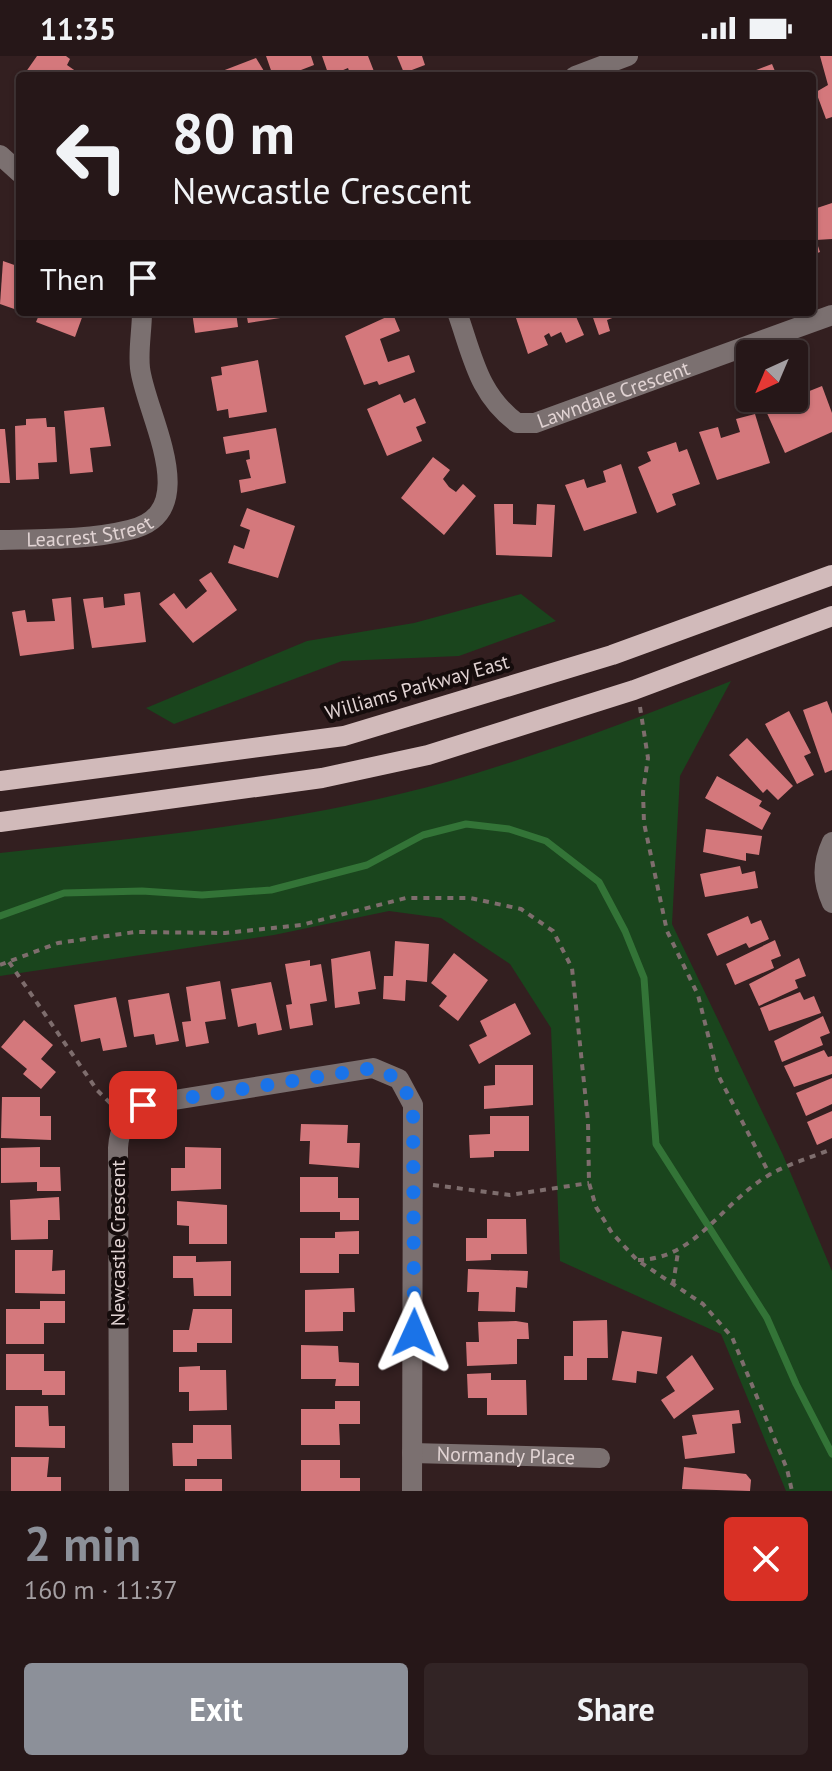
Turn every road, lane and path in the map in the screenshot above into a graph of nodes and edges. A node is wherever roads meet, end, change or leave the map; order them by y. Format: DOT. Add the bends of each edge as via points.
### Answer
graph roads {
  1 [pos="628,56"];
  2 [pos="586,72"];
  3 [pos="0,155"];
  4 [pos="16,169"];
  5 [pos="832,315"];
  6 [pos="142,316"];
  7 [pos="459,316"];
  8 [pos="0,540"];
  9 [pos="832,575"];
  10 [pos="832,616"];
  11 [pos="634,690"];
  12 [pos="0,781"];
  13 [pos="0,822"];
  14 [pos="832,842"];
  15 [pos="832,903"];
  16 [pos="9,962"];
  17 [pos="0,965"];
  18 [pos="126,1120"];
  19 [pos="832,1149"];
  20 [pos="770,1175"];
  21 [pos="416,1183"];
  22 [pos="589,1183"];
  23 [pos="678,1252"];
  24 [pos="637,1260"];
  25 [pos="673,1285"];
  26 [pos="412,1453"];
  27 [pos="600,1458"];
  28 [pos="119,1491"];
  29 [pos="412,1491"];
  30 [pos="792,1491"];
  1 -- 2 [label="street"];
  3 -- 4 [label="street"];
  5 -- 7 [label="street, Lawndale Crescent" via="535,423 517,423 494,406"];
  6 -- 8 [label="street, Leacrest Street" via="140,368 168,470 168,494 156,516 132,530"];
  9 -- 12 [label="main road, Williams Parkway East" via="612,655 344,736"];
  10 -- 11 [label="main road"];
  11 -- 13 [label="main road" via="428,755 322,778"];
  11 -- 20 [label="path" via="646,728 644,823 667,931 698,995 718,1075"];
  14 -- 15 [label="street" via="823,862"];
  16 -- 17 [label="path"];
  16 -- 18 [label="path" via="97,1090"];
  16 -- 22 [label="path" via="58,943 135,932 225,933 301,925 406,898 470,898 521,909 553,931 572,968"];
  18 -- 21 [label="street" via="143,1105 373,1068 399,1079 413,1105"];
  18 -- 28 [label="street, Newcastle Crescent" via="118,1148"];
  19 -- 20 [label="path"];
  20 -- 23 [label="path"];
  21 -- 22 [label="path" via="510,1195"];
  21 -- 26 [label="street"];
  22 -- 24 [label="path" via="604,1220"];
  23 -- 24 [label="path" via="660,1260"];
  23 -- 25 [label="path"];
  24 -- 25 [label="path"];
  25 -- 30 [label="path" via="703,1304 732,1337"];
  26 -- 27 [label="street, Normandy Place"];
  26 -- 29 [label="street"];
}
